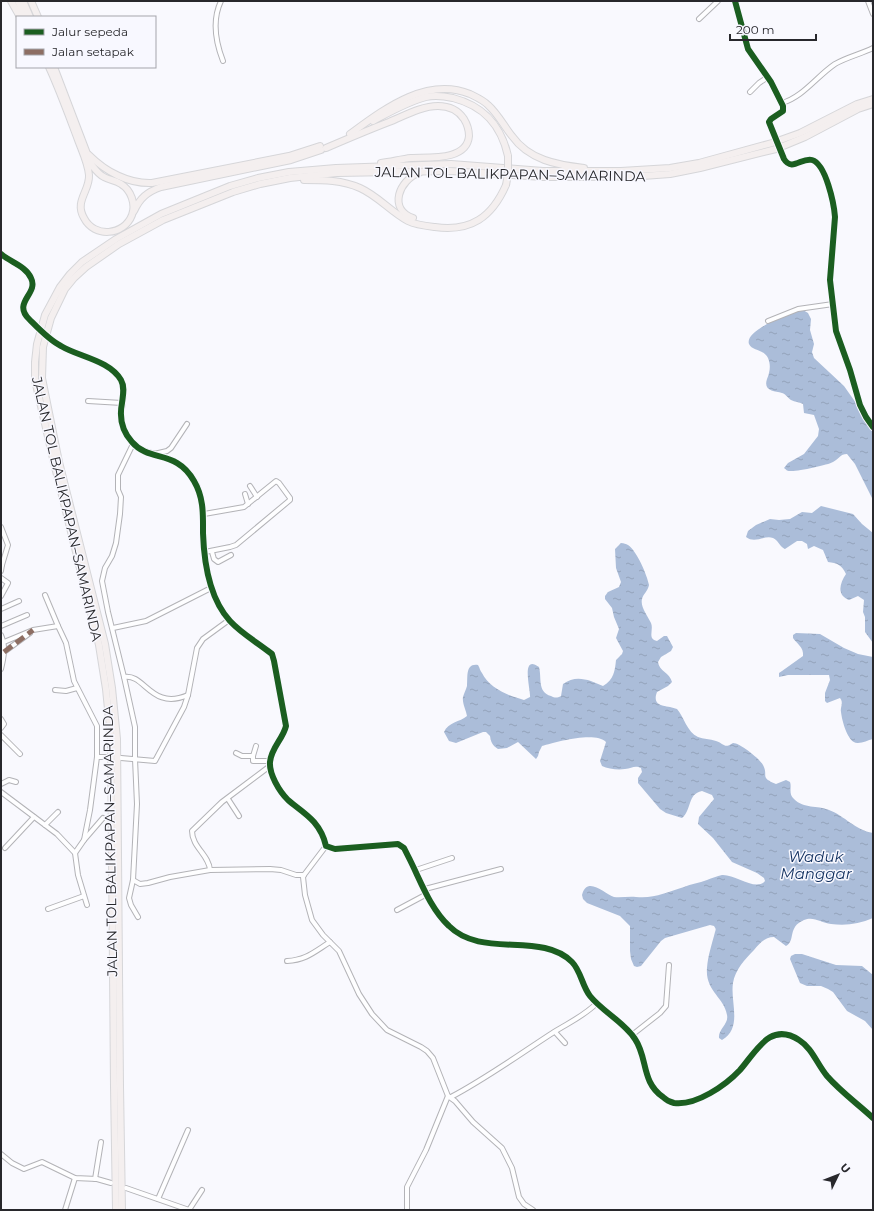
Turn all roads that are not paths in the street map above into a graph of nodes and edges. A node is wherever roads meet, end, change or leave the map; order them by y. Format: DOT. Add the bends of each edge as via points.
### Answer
graph roads {
  1 [pos="11,1"];
  2 [pos="18,1"];
  3 [pos="23,1"];
  4 [pos="31,1"];
  5 [pos="221,1"];
  6 [pos="718,1"];
  7 [pos="735,1"];
  8 [pos="868,1"];
  9 [pos="873,14"];
  10 [pos="19,16"];
  11 [pos="25,16"];
  12 [pos="30,16"];
  13 [pos="38,16"];
  14 [pos="699,19"];
  15 [pos="873,48"];
  16 [pos="223,61"];
  17 [pos="50,68"];
  18 [pos="768,77"];
  19 [pos="750,92"];
  20 [pos="873,99"];
  21 [pos="782,103"];
  22 [pos="873,104"];
  23 [pos="350,136"];
  24 [pos="323,147"];
  25 [pos="87,153"];
  26 [pos="358,167"];
  27 [pos="424,171"];
  28 [pos="621,171"];
  29 [pos="260,184"];
  30 [pos="504,184"];
  31 [pos="131,218"];
  32 [pos="1,254"];
  33 [pos="833,304"];
  34 [pos="768,321"];
  35 [pos="88,401"];
  36 [pos="122,403"];
  37 [pos="187,424"];
  38 [pos="873,428"];
  39 [pos="133,444"];
  40 [pos="154,454"];
  41 [pos="250,486"];
  42 [pos="245,494"];
  43 [pos="257,496"];
  44 [pos="248,504"];
  45 [pos="204,514"];
  46 [pos="1,527"];
  47 [pos="205,552"];
  48 [pos="212,552"];
  49 [pos="231,555"];
  50 [pos="2,565"];
  51 [pos="1,571"];
  52 [pos="1,578"];
  53 [pos="211,588"];
  54 [pos="45,595"];
  55 [pos="1,596"];
  56 [pos="20,601"];
  57 [pos="1,608"];
  58 [pos="27,615"];
  59 [pos="229,620"];
  60 [pos="1,626"];
  61 [pos="58,626"];
  62 [pos="113,628"];
  63 [pos="33,630"];
  64 [pos="1,635"];
  65 [pos="4,642"];
  66 [pos="4,652"];
  67 [pos="1,669"];
  68 [pos="124,677"];
  69 [pos="77,688"];
  70 [pos="55,690"];
  71 [pos="188,695"];
  72 [pos="1,719"];
  73 [pos="1,728"];
  74 [pos="1,735"];
  75 [pos="256,746"];
  76 [pos="236,753"];
  77 [pos="20,754"];
  78 [pos="253,756"];
  79 [pos="97,757"];
  80 [pos="107,757"];
  81 [pos="121,758"];
  82 [pos="134,759"];
  83 [pos="270,761"];
  84 [pos="270,766"];
  85 [pos="16,782"];
  86 [pos="1,784"];
  87 [pos="1,792"];
  88 [pos="228,799"];
  89 [pos="58,812"];
  90 [pos="239,816"];
  91 [pos="34,817"];
  92 [pos="103,818"];
  93 [pos="45,825"];
  94 [pos="84,840"];
  95 [pos="326,846"];
  96 [pos="5,848"];
  97 [pos="75,853"];
  98 [pos="452,858"];
  99 [pos="500,869"];
  100 [pos="210,870"];
  101 [pos="416,870"];
  102 [pos="304,875"];
  103 [pos="133,880"];
  104 [pos="425,889"];
  105 [pos="427,894"];
  106 [pos="84,896"];
  107 [pos="87,905"];
  108 [pos="48,909"];
  109 [pos="397,910"];
  110 [pos="138,917"];
  111 [pos="330,942"];
  112 [pos="287,961"];
  113 [pos="669,965"];
  114 [pos="597,1003"];
  115 [pos="555,1032"];
  116 [pos="632,1035"];
  117 [pos="565,1043"];
  118 [pos="450,1097"];
  119 [pos="873,1118"];
  120 [pos="188,1130"];
  121 [pos="101,1142"];
  122 [pos="1,1154"];
  123 [pos="75,1178"];
  124 [pos="95,1178"];
  125 [pos="111,1183"];
  126 [pos="126,1188"];
  127 [pos="202,1190"];
  128 [pos="158,1199"];
  129 [pos="174,1208"];
  130 [pos="65,1210"];
  131 [pos="116,1210"];
  132 [pos="122,1210"];
  133 [pos="189,1210"];
  134 [pos="407,1210"];
  135 [pos="533,1210"];
  1 -- 10 [label="highway"];
  2 -- 11 [label="highway"];
  3 -- 12 [label="highway"];
  4 -- 13 [label="highway"];
  5 -- 16 [label="street" via="216,26"];
  6 -- 14 [label="street"];
  7 -- 18 [label="street" via="748,49"];
  8 -- 9 [label="street"];
  15 -- 21 [label="street" via="836,64 799,94"];
  17 -- 25 [label="highway"];
  17 -- 31 [label="highway" via="88,168 89,182 81,204 84,218 94,229 108,233 121,228"];
  18 -- 19 [label="street"];
  18 -- 21 [label="street"];
  20 -- 28 [label="highway, JALAN TOL BALIKPAPAN–SAMARINDA" via="857,104 800,133 744,151 670,168"];
  21 -- 33 [label="street, bridge" via="784,110 771,119 770,124 784,159 792,165 809,160 815,161 823,170 835,207 830,274"];
  22 -- 27 [label="highway, JALAN TOL BALIKPAPAN–SAMARINDA" via="776,148 670,174 542,177"];
  23 -- 24 [label="highway"];
  23 -- 26 [label="highway" via="415,111 437,106 447,106 458,112 469,131 466,145 449,156 409,158"];
  23 -- 28 [label="highway" via="382,111 416,94 451,89 463,91 487,104 518,144 533,156 571,167"];
  23 -- 30 [label="highway" via="418,103 437,100 459,103 489,123 497,134 506,156"];
  24 -- 25 [label="highway" via="289,156 143,183 133,182 114,174"];
  24 -- 31 [label="highway" via="291,160 161,187 147,193 141,199"];
  25 -- 31 [label="highway" via="99,174 128,190 133,204"];
  26 -- 28 [label="highway, JALAN TOL BALIKPAPAN–SAMARINDA" via="452,164 543,171"];
  26 -- 131 [label="highway, JALAN TOL BALIKPAPAN–SAMARINDA" via="289,172 258,178 230,186 161,214 116,239 82,262 60,287 40,330 35,380 99,645 111,739"];
  27 -- 29 [label="highway, JALAN TOL BALIKPAPAN–SAMARINDA" via="337,173"];
  27 -- 30 [label="highway" via="405,182 398,199 409,217 434,225 455,225 481,215"];
  29 -- 30 [label="highway" via="327,180 345,183 361,188 408,220 421,225 445,228 464,227 483,218 497,202"];
  29 -- 132 [label="highway, JALAN TOL BALIKPAPAN–SAMARINDA" via="232,192 163,220 119,244 86,267 70,284 57,305 43,347 44,393 105,644 113,695 117,739"];
  32 -- 36 [label="street, bridge" via="30,275 32,288 23,309 26,316 60,346 113,371 124,387"];
  33 -- 34 [label="street" via="798,309"];
  33 -- 38 [label="street" via="836,331 860,403"];
  35 -- 36 [label="street"];
  36 -- 39 [label="street" via="122,427"];
  37 -- 40 [label="street" via="171,448"];
  39 -- 40 [label="street" via="142,451"];
  39 -- 62 [label="street" via="118,475 120,519 116,544 102,581"];
  40 -- 45 [label="street" via="176,461 188,471 197,486"];
  41 -- 43 [label="street"];
  42 -- 44 [label="street"];
  43 -- 44 [label="street"];
  43 -- 48 [label="street" via="277,481 290,498 234,546"];
  44 -- 45 [label="street" via="243,508"];
  45 -- 47 [label="street"];
  46 -- 50 [label="street" via="8,545"];
  47 -- 48 [label="street"];
  47 -- 53 [label="street"];
  48 -- 49 [label="street" via="218,562"];
  50 -- 51 [label="street"];
  52 -- 55 [label="street" via="8,583"];
  53 -- 59 [label="street"];
  53 -- 62 [label="street" via="146,622"];
  54 -- 61 [label="street"];
  56 -- 57 [label="street"];
  58 -- 60 [label="street"];
  59 -- 71 [label="street" via="203,639 197,648"];
  59 -- 83 [label="street" via="270,652 274,661 286,726"];
  61 -- 63 [label="street"];
  61 -- 69 [label="street" via="66,643"];
  62 -- 68 [label="street"];
  63 -- 65 [label="street"];
  63 -- 66 [label="street"];
  64 -- 65 [label="street"];
  65 -- 66 [label="street"];
  66 -- 67 [label="street"];
  68 -- 71 [label="street" via="137,679 146,688 164,698"];
  68 -- 82 [label="street" via="134,727"];
  69 -- 70 [label="street"];
  69 -- 79 [label="street" via="97,726"];
  71 -- 82 [label="street" via="155,761"];
  72 -- 73 [label="street" via="4,724"];
  74 -- 77 [label="street"];
  75 -- 78 [label="street"];
  76 -- 78 [label="street"];
  78 -- 83 [label="street" via="254,761"];
  79 -- 80 [label="street"];
  79 -- 94 [label="street"];
  81 -- 82 [label="street"];
  82 -- 103 [label="street" via="137,804"];
  83 -- 84 [label="street"];
  84 -- 88 [label="street"];
  84 -- 95 [label="street" via="273,778 284,795 314,822"];
  85 -- 86 [label="street" via="9,780"];
  87 -- 91 [label="street"];
  88 -- 90 [label="street"];
  88 -- 100 [label="street" via="192,831 192,837 209,862"];
  89 -- 93 [label="street"];
  91 -- 93 [label="street"];
  91 -- 96 [label="street"];
  92 -- 94 [label="street"];
  93 -- 97 [label="street"];
  94 -- 97 [label="street"];
  95 -- 101 [label="street" via="335,849 398,844 404,848"];
  95 -- 102 [label="street"];
  97 -- 106 [label="street"];
  98 -- 101 [label="street"];
  99 -- 104 [label="street"];
  100 -- 102 [label="street" via="270,869"];
  100 -- 103 [label="street" via="148,883 140,884"];
  101 -- 104 [label="street"];
  102 -- 111 [label="street" via="303,888 312,920"];
  103 -- 110 [label="street" via="129,898"];
  104 -- 105 [label="street"];
  105 -- 109 [label="street"];
  105 -- 114 [label="street" via="442,919 461,935 487,943 545,947 566,956"];
  106 -- 107 [label="street"];
  106 -- 108 [label="street"];
  111 -- 112 [label="street" via="306,958"];
  111 -- 118 [label="street" via="339,951 359,994 381,1025 394,1035 427,1051 433,1058"];
  113 -- 116 [label="street" via="666,1006"];
  114 -- 115 [label="street" via="584,1015"];
  114 -- 116 [label="street"];
  115 -- 117 [label="street"];
  115 -- 118 [label="street"];
  116 -- 119 [label="street" via="651,1084 659,1094 675,1103 689,1102 709,1094 733,1077 766,1039 779,1034 789,1035 808,1048 826,1075"];
  118 -- 134 [label="street" via="408,1187"];
  118 -- 135 [label="street" via="502,1148 512,1168 519,1197"];
  120 -- 128 [label="street"];
  121 -- 124 [label="street"];
  122 -- 123 [label="street" via="24,1169 42,1162"];
  123 -- 124 [label="street"];
  123 -- 130 [label="street"];
  124 -- 125 [label="street"];
  126 -- 128 [label="street"];
  127 -- 133 [label="street"];
  128 -- 129 [label="street"];
  129 -- 133 [label="street"];
}
